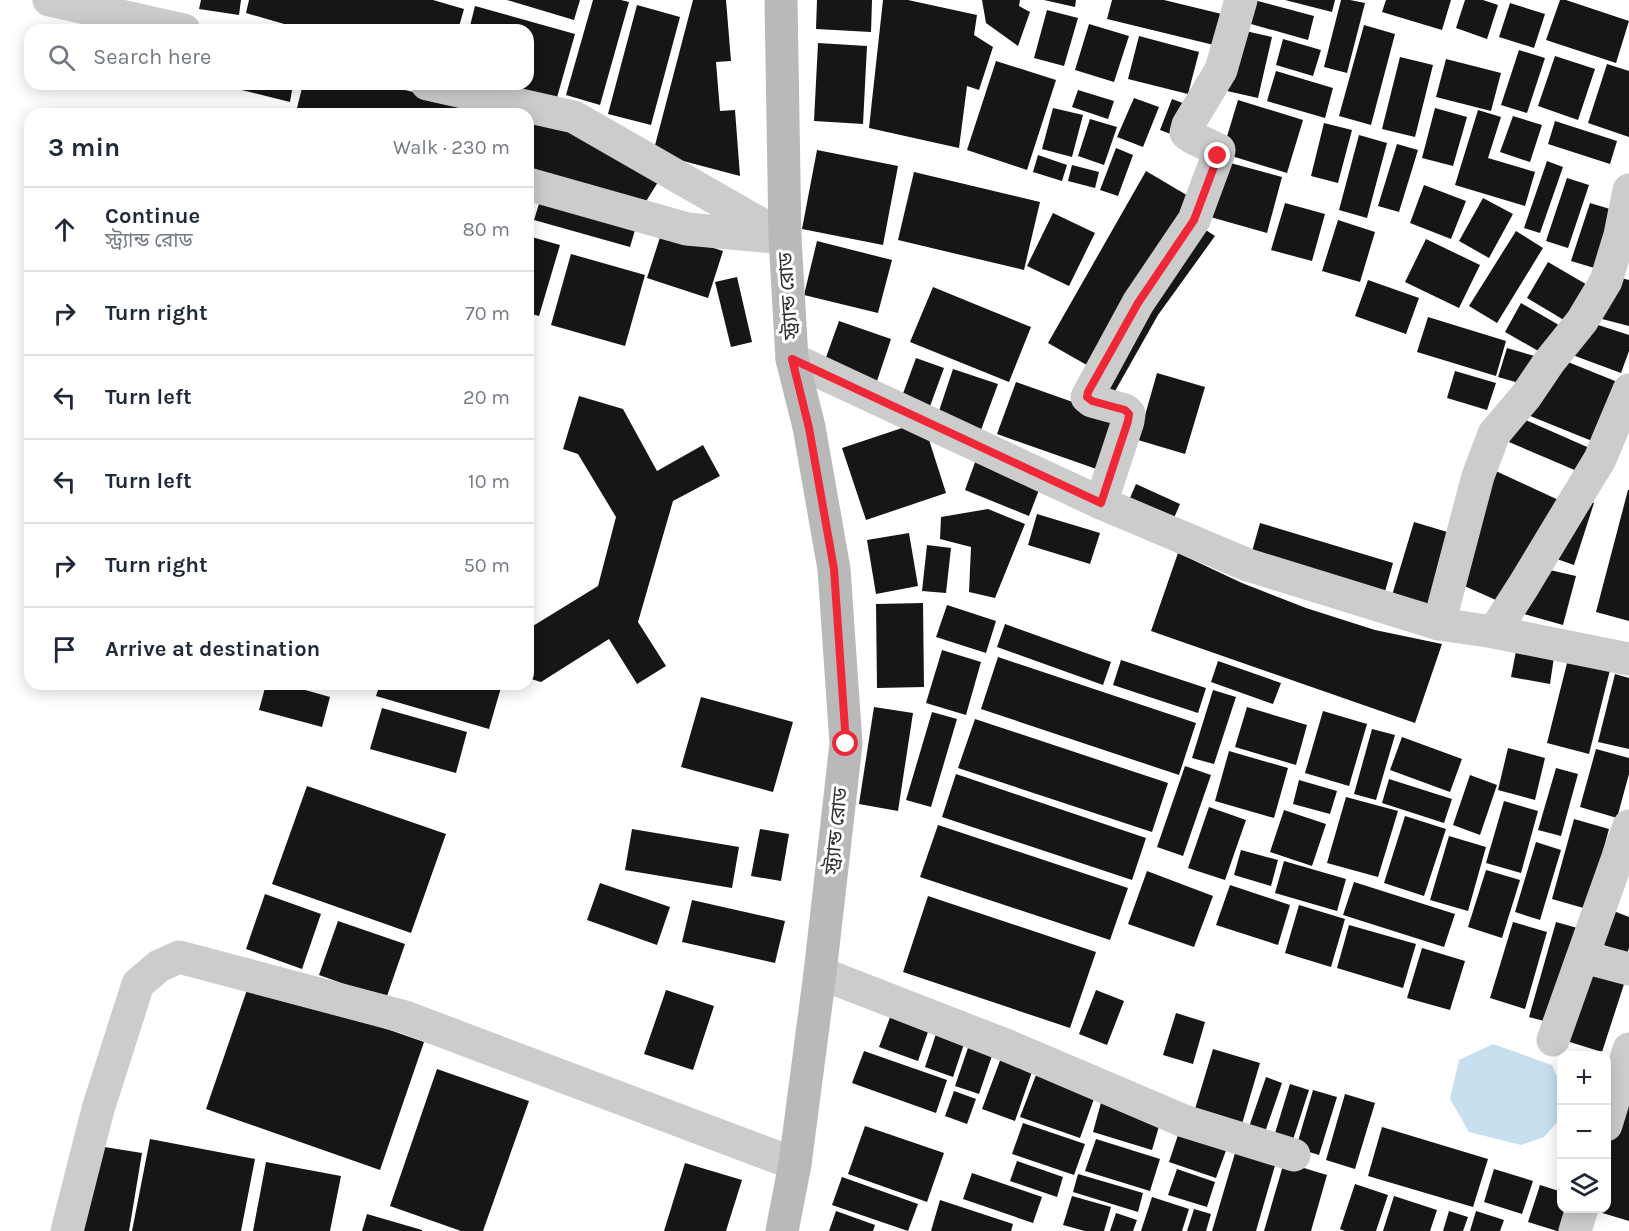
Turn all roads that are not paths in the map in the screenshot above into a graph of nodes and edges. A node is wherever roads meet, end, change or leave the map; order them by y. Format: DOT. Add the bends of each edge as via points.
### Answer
graph roads {
  1 [pos="49,0"];
  2 [pos="781,0"];
  3 [pos="1241,0"];
  4 [pos="157,24"];
  5 [pos="454,90"];
  6 [pos="534,108"];
  7 [pos="534,108"];
  8 [pos="534,186"];
  9 [pos="1628,203"];
  10 [pos="785,238"];
  11 [pos="792,359"];
  12 [pos="1629,390"];
  13 [pos="1101,503"];
  14 [pos="1439,624"];
  15 [pos="1494,632"];
  16 [pos="1629,659"];
  17 [pos="1629,826"];
  18 [pos="1584,957"];
  19 [pos="1629,969"];
  20 [pos="820,973"];
  21 [pos="1553,1040"];
  22 [pos="1629,1049"];
  23 [pos="1611,1108"];
  24 [pos="1294,1155"];
  25 [pos="795,1164"];
  26 [pos="1581,1213"];
  27 [pos="67,1231"];
  28 [pos="782,1231"];
  29 [pos="1575,1231"];
  1 -- 4 [label="street"];
  2 -- 10 [label="main road, স্ট্র্যান্ড রোড"];
  3 -- 13 [label="street" via="1221,70 1186,133 1219,150 1194,220 1138,303 1087,397 1129,414"];
  5 -- 6 [label="street"];
  7 -- 10 [label="street" via="574,117"];
  8 -- 10 [label="street" via="687,229"];
  9 -- 14 [label="street" via="1606,281 1582,321 1494,434 1478,476"];
  10 -- 11 [label="main road, স্ট্র্যান্ড রোড"];
  11 -- 13 [label="street"];
  11 -- 20 [label="main road, স্ট্র্যান্ড রোড" via="809,428 834,569 846,744"];
  12 -- 15 [label="street" via="1600,459"];
  13 -- 14 [label="street" via="1248,565"];
  14 -- 15 [label="street"];
  15 -- 16 [label="street"];
  17 -- 18 [label="street"];
  18 -- 19 [label="street"];
  18 -- 21 [label="street"];
  20 -- 24 [label="street" via="1008,1046 1184,1121"];
  20 -- 25 [label="main road, স্ট্র্যান্ড রোড"];
  22 -- 23 [label="street"];
  25 -- 27 [label="street" via="405,1017 179,957 159,966 138,984 98,1109"];
  25 -- 28 [label="main road, স্ট্র্যান্ড রোড"];
  26 -- 29 [label="street"];
}
